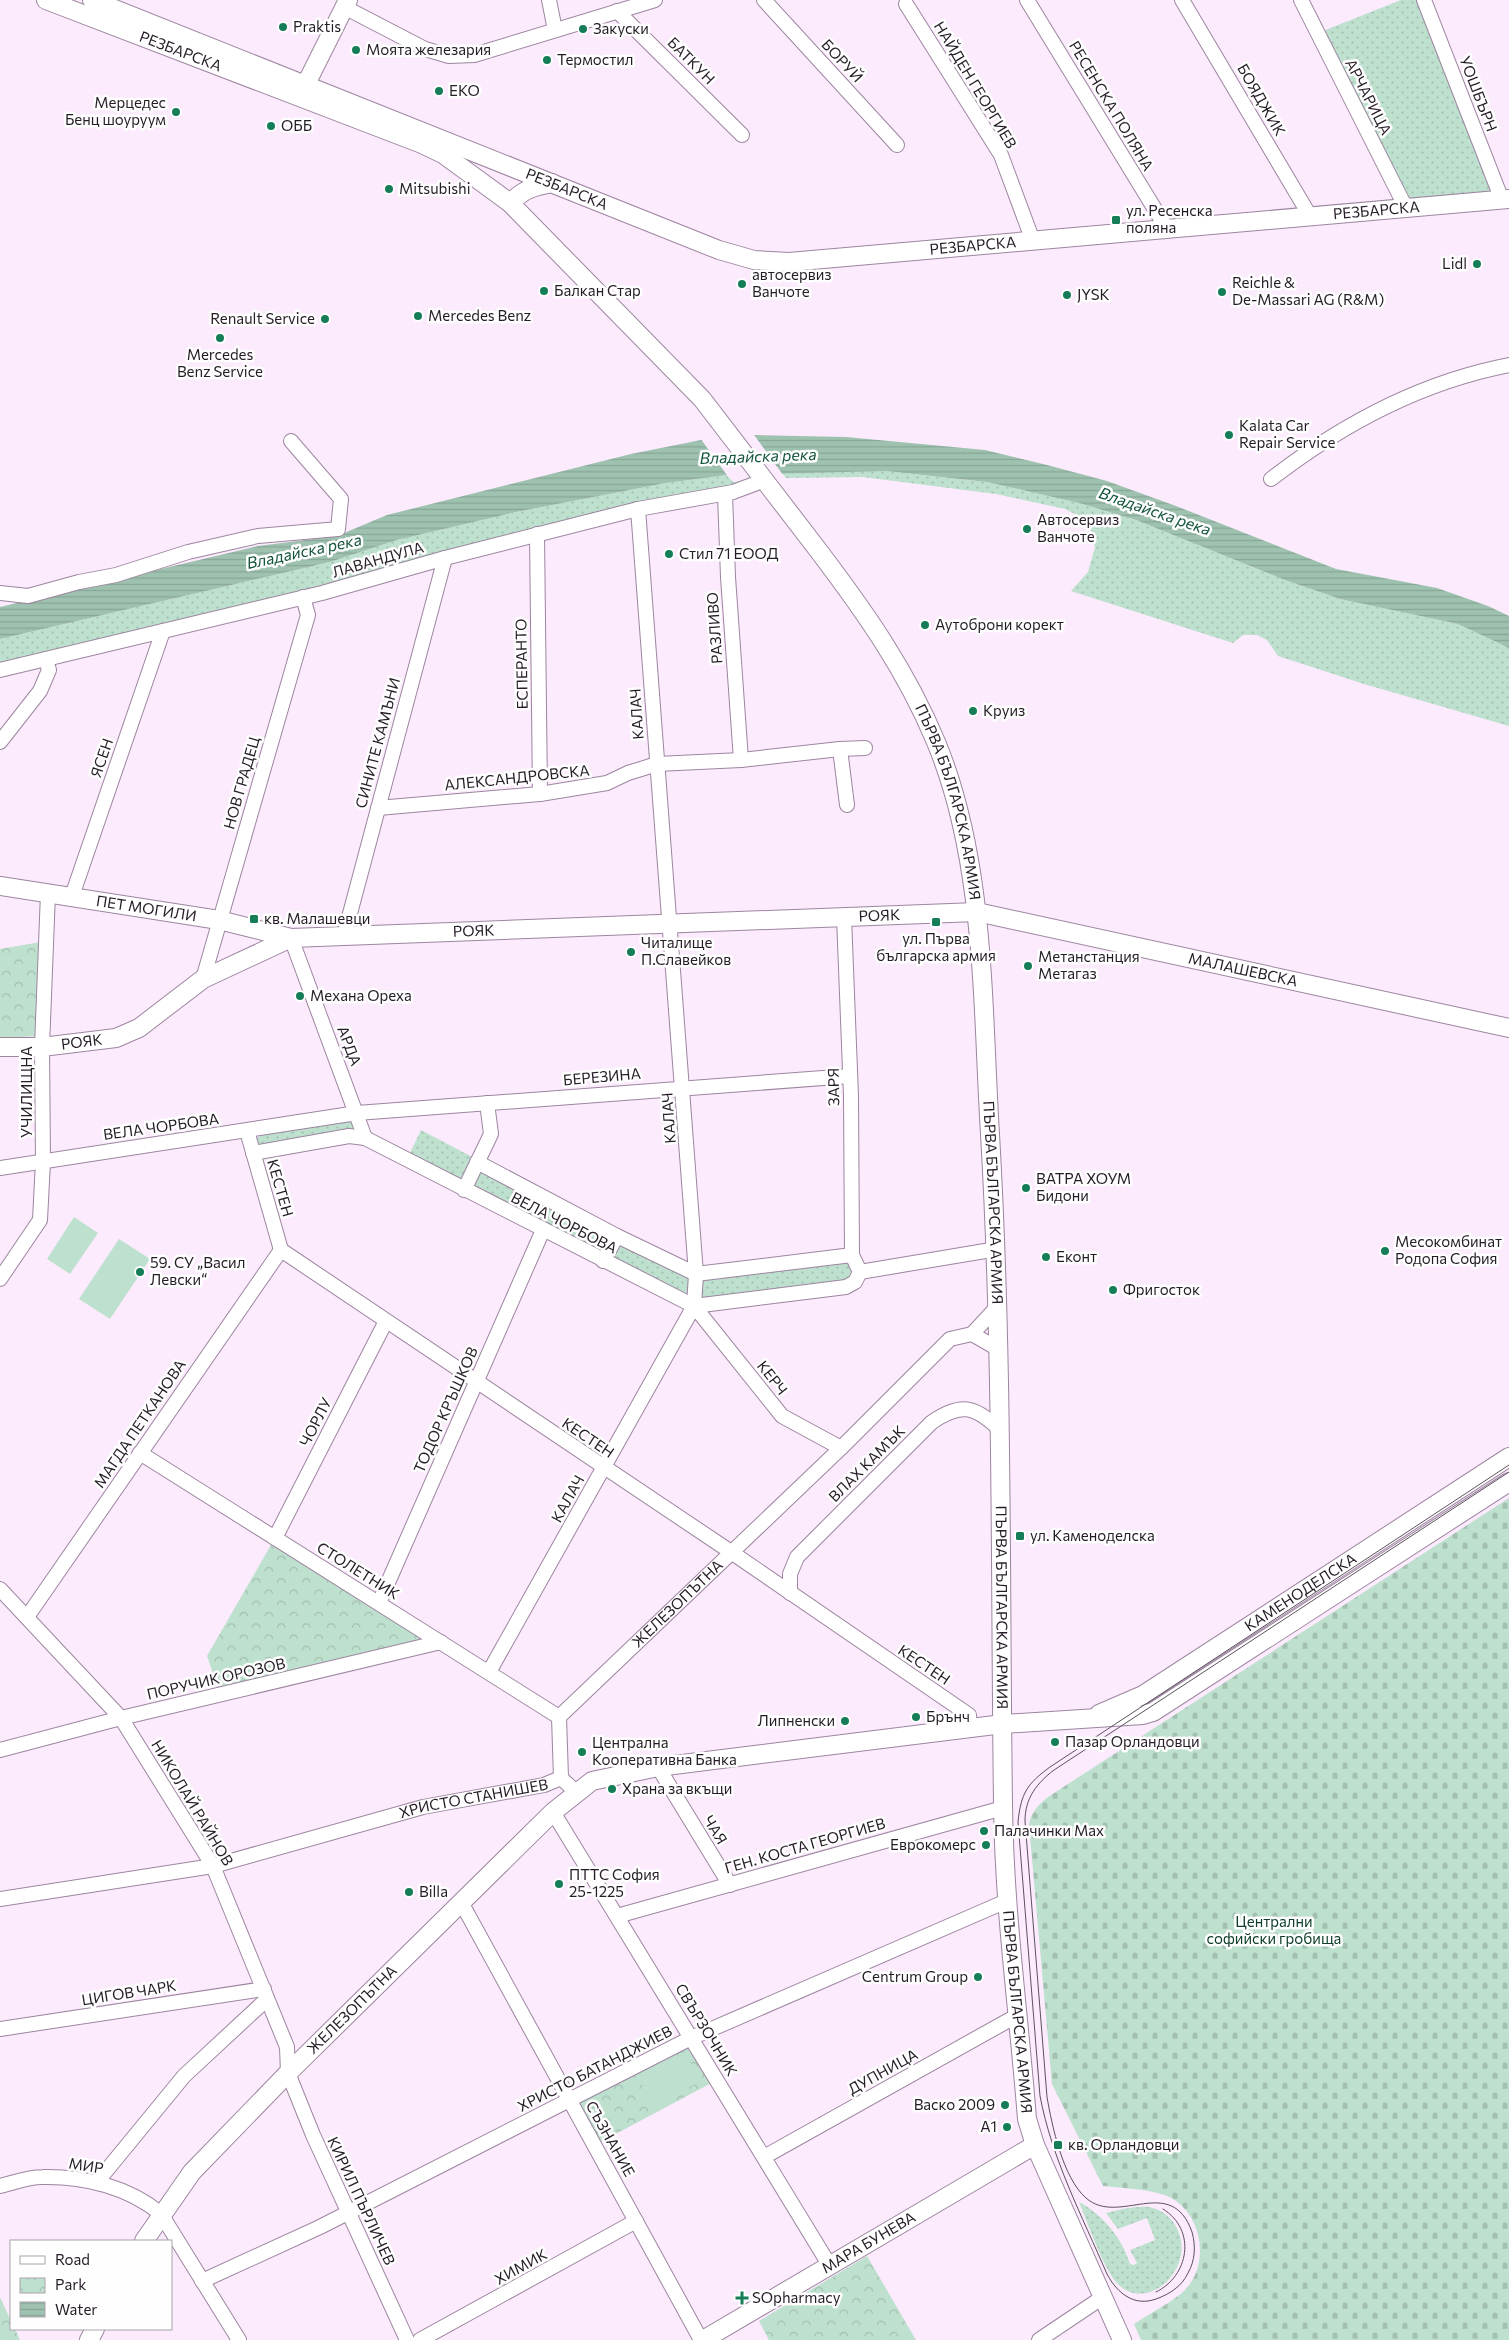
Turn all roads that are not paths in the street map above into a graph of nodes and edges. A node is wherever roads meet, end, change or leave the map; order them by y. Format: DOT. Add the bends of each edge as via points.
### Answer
graph roads {
  1 [pos="46,0"];
  2 [pos="92,0"];
  3 [pos="549,0"];
  4 [pos="655,0"];
  5 [pos="764,0"];
  6 [pos="1027,0"];
  7 [pos="1182,0"];
  8 [pos="1301,0"];
  9 [pos="1424,0"];
  10 [pos="346,4"];
  11 [pos="906,4"];
  12 [pos="617,11"];
  13 [pos="555,30"];
  14 [pos="303,91"];
  15 [pos="742,135"];
  16 [pos="897,145"];
  17 [pos="458,146"];
  18 [pos="552,183"];
  19 [pos="1505,199"];
  20 [pos="510,203"];
  21 [pos="1406,208"];
  22 [pos="1310,216"];
  23 [pos="1167,229"];
  24 [pos="1032,241"];
  25 [pos="1509,366"];
  26 [pos="291,441"];
  27 [pos="1271,479"];
  28 [pos="765,480"];
  29 [pos="725,494"];
  30 [pos="638,508"];
  31 [pos="537,534"];
  32 [pos="445,558"];
  33 [pos="0,593"];
  34 [pos="303,597"];
  35 [pos="163,631"];
  36 [pos="46,659"];
  37 [pos="0,670"];
  38 [pos="0,742"];
  39 [pos="865,748"];
  40 [pos="840,749"];
  41 [pos="742,760"];
  42 [pos="657,764"];
  43 [pos="540,794"];
  44 [pos="846,804"];
  45 [pos="378,808"];
  46 [pos="0,886"];
  47 [pos="48,893"];
  48 [pos="72,896"];
  49 [pos="977,912"];
  50 [pos="844,917"];
  51 [pos="219,920"];
  52 [pos="671,924"];
  53 [pos="344,936"];
  54 [pos="291,938"];
  55 [pos="203,979"];
  56 [pos="1509,1028"];
  57 [pos="0,1048"];
  58 [pos="42,1048"];
  59 [pos="850,1076"];
  60 [pos="683,1087"];
  61 [pos="487,1103"];
  62 [pos="357,1113"];
  63 [pos="247,1131"];
  64 [pos="365,1138"];
  65 [pos="253,1153"];
  66 [pos="43,1160"];
  67 [pos="477,1162"];
  68 [pos="0,1168"];
  69 [pos="464,1190"];
  70 [pos="543,1230"];
  71 [pos="617,1236"];
  72 [pos="996,1249"];
  73 [pos="281,1250"];
  74 [pos="852,1255"];
  75 [pos="603,1261"];
  76 [pos="860,1272"];
  77 [pos="696,1274"];
  78 [pos="0,1279"];
  79 [pos="998,1305"];
  80 [pos="694,1306"];
  81 [pos="386,1321"];
  82 [pos="972,1334"];
  83 [pos="1000,1350"];
  84 [pos="476,1382"];
  85 [pos="999,1429"];
  86 [pos="842,1448"];
  87 [pos="140,1453"];
  88 [pos="1509,1457"];
  89 [pos="604,1468"];
  90 [pos="1509,1482"];
  91 [pos="275,1538"];
  92 [pos="731,1552"];
  93 [pos="0,1588"];
  94 [pos="790,1593"];
  95 [pos="379,1603"];
  96 [pos="27,1617"];
  97 [pos="441,1642"];
  98 [pos="489,1672"];
  99 [pos="559,1717"];
  100 [pos="121,1718"];
  101 [pos="1089,1718"];
  102 [pos="1003,1724"];
  103 [pos="970,1728"];
  104 [pos="0,1750"];
  105 [pos="658,1767"];
  106 [pos="560,1778"];
  107 [pos="576,1792"];
  108 [pos="1003,1808"];
  109 [pos="553,1812"];
  110 [pos="213,1866"];
  111 [pos="730,1884"];
  112 [pos="0,1900"];
  113 [pos="1009,1900"];
  114 [pos="461,1902"];
  115 [pos="617,1916"];
  116 [pos="266,1994"];
  117 [pos="1018,2015"];
  118 [pos="0,2029"];
  119 [pos="691,2038"];
  120 [pos="288,2073"];
  121 [pos="570,2100"];
  122 [pos="1035,2145"];
  123 [pos="764,2157"];
  124 [pos="97,2182"];
  125 [pos="0,2186"];
  126 [pos="348,2213"];
  127 [pos="161,2214"];
  128 [pos="636,2221"];
  129 [pos="145,2240"];
  130 [pos="830,2266"];
  131 [pos="202,2281"];
  132 [pos="1103,2297"];
  133 [pos="239,2340"];
  134 [pos="407,2340"];
  135 [pos="420,2340"];
  136 [pos="702,2340"];
  137 [pos="1039,2340"];
  138 [pos="1122,2340"];
  1 -- 14 [label="street, РЕЗБАРСКА"];
  2 -- 14 [label="street, РЕЗБАРСКА"];
  3 -- 13 [label="street"];
  4 -- 12 [label="street"];
  5 -- 16 [label="street, БОРУЙ"];
  6 -- 23 [label="street, РЕСЕНСКА ПОЛЯНА"];
  7 -- 22 [label="street, БОЯДЖИК"];
  8 -- 21 [label="street, АРЧАРИЦА"];
  9 -- 19 [label="street, УОШБЪРН"];
  10 -- 13 [label="street" via="425,50 449,56 474,55"];
  10 -- 14 [label="street"];
  11 -- 24 [label="street, НАЙДЕН ГЕОРГИЕВ" via="1001,155"];
  12 -- 13 [label="street"];
  12 -- 15 [label="street, БАТКУН"];
  14 -- 17 [label="street, РЕЗБАРСКА"];
  14 -- 20 [label="street, РЕЗБАРСКА" via="443,154"];
  17 -- 18 [label="street, РЕЗБАРСКА"];
  17 -- 20 [label="street, РЕЗБАРСКА" via="489,171"];
  18 -- 20 [label="street" via="523,190"];
  18 -- 24 [label="street, РЕЗБАРСКА" via="719,250 754,260 789,262"];
  19 -- 21 [label="street, РЕЗБАРСКА"];
  20 -- 28 [label="street, ПЪРВА БЪЛГАРСКА АРМИЯ" via="702,399"];
  21 -- 22 [label="street, РЕЗБАРСКА"];
  22 -- 23 [label="street, РЕЗБАРСКА"];
  23 -- 24 [label="street, РЕЗБАРСКА"];
  25 -- 27 [label="street" via="1453,379 1394,402 1340,431"];
  26 -- 33 [label="street" via="341,499 338,529 258,536 28,596"];
  28 -- 29 [label="street, ЛАВАНДУЛА"];
  28 -- 49 [label="street, ПЪРВА БЪЛГАРСКА АРМИЯ" via="855,598 911,687 951,782 968,850"];
  29 -- 30 [label="street, ЛАВАНДУЛА"];
  29 -- 41 [label="street, РАЗЛИВО"];
  30 -- 31 [label="street, ЛАВАНДУЛА"];
  30 -- 42 [label="street, КАЛАЧ"];
  31 -- 32 [label="street, ЛАВАНДУЛА"];
  31 -- 43 [label="street, ЕСПЕРАНТО"];
  32 -- 34 [label="street, ЛАВАНДУЛА"];
  32 -- 45 [label="street, СИНИТЕ КАМЪНИ"];
  34 -- 35 [label="street, ЛАВАНДУЛА"];
  34 -- 51 [label="street, НОВ ГРАДЕЦ" via="308,615"];
  35 -- 36 [label="street, ЛАВАНДУЛА"];
  35 -- 48 [label="street, ЯСЕН"];
  36 -- 37 [label="street, ЛАВАНДУЛА"];
  36 -- 38 [label="street" via="49,670 40,691"];
  39 -- 40 [label="street, АЛЕКСАНДРОВСКА"];
  40 -- 41 [label="street, АЛЕКСАНДРОВСКА"];
  40 -- 44 [label="street"];
  41 -- 42 [label="street, АЛЕКСАНДРОВСКА"];
  42 -- 43 [label="street, АЛЕКСАНДРОВСКА" via="607,784"];
  42 -- 52 [label="street, КАЛАЧ"];
  43 -- 45 [label="street, АЛЕКСАНДРОВСКА"];
  45 -- 53 [label="street, СИНИТЕ КАМЪНИ"];
  46 -- 47 [label="street, ПЕТ МОГИЛИ"];
  47 -- 48 [label="street, ПЕТ МОГИЛИ"];
  47 -- 58 [label="street, УЧИЛИЩНА"];
  48 -- 51 [label="street, ПЕТ МОГИЛИ"];
  49 -- 50 [label="street, РОЯК"];
  49 -- 56 [label="street, МАЛАШЕВСКА"];
  49 -- 72 [label="street, ПЪРВА БЪЛГАРСКА АРМИЯ"];
  50 -- 52 [label="street, РОЯК"];
  50 -- 59 [label="street, ЗАРЯ"];
  51 -- 54 [label="street, ПЕТ МОГИЛИ"];
  51 -- 55 [label="street, НОВ ГРАДЕЦ"];
  52 -- 53 [label="street, РОЯК"];
  52 -- 60 [label="street, КАЛАЧ"];
  53 -- 54 [label="street, РОЯК"];
  54 -- 55 [label="street, РОЯК"];
  54 -- 62 [label="street, АРДА"];
  55 -- 58 [label="street, РОЯК" via="139,1028 123,1035"];
  57 -- 58 [label="street, РОЯК"];
  58 -- 66 [label="street, УЧИЛИЩНА"];
  59 -- 60 [label="street, БЕРЕЗИНА"];
  59 -- 74 [label="street, ЗАРЯ"];
  60 -- 61 [label="street, БЕРЕЗИНА"];
  60 -- 77 [label="street, КАЛАЧ"];
  61 -- 62 [label="street, БЕРЕЗИНА"];
  61 -- 67 [label="street" via="491,1134"];
  62 -- 63 [label="street, ВЕЛА ЧОРБОВА"];
  62 -- 64 [label="street, АРДА"];
  63 -- 65 [label="street, КЕСТЕН"];
  63 -- 66 [label="street, ВЕЛА ЧОРБОВА"];
  64 -- 65 [label="street, ВЕЛА ЧОРБОВА" via="349,1136"];
  64 -- 69 [label="street, ВЕЛА ЧОРБОВА"];
  65 -- 73 [label="street, КЕСТЕН"];
  66 -- 68 [label="street, ВЕЛА ЧОРБОВА"];
  66 -- 78 [label="street, УЧИЛИЩНА" via="40,1220"];
  67 -- 69 [label="street"];
  67 -- 71 [label="street, ВЕЛА ЧОРБОВА"];
  69 -- 70 [label="street, ВЕЛА ЧОРБОВА"];
  70 -- 75 [label="street, ВЕЛА ЧОРБОВА"];
  70 -- 84 [label="street, ТОДОР КРЪШКОВ"];
  71 -- 75 [label="street"];
  71 -- 77 [label="street, ВЕЛА ЧОРБОВА"];
  72 -- 76 [label="street"];
  72 -- 79 [label="street, ПЪРВА БЪЛГАРСКА АРМИЯ"];
  73 -- 81 [label="street, КЕСТЕН"];
  73 -- 87 [label="street, МАГДА ПЕТКАНОВА"];
  74 -- 76 [label="street"];
  74 -- 77 [label="street"];
  75 -- 80 [label="street, ВЕЛА ЧОРБОВА"];
  76 -- 80 [label="street" via="855,1282 846,1287"];
  77 -- 80 [label="street, КАЛАЧ"];
  79 -- 82 [label="street"];
  79 -- 83 [label="street, ПЪРВА БЪЛГАРСКА АРМИЯ"];
  80 -- 86 [label="street, КЕРЧ" via="782,1416"];
  80 -- 89 [label="street, КАЛАЧ"];
  81 -- 84 [label="street, КЕСТЕН"];
  81 -- 91 [label="street, ЧОРЛУ"];
  82 -- 83 [label="street"];
  82 -- 86 [label="street, ВЛАХ КАМЪК" via="950,1339"];
  83 -- 85 [label="street, ПЪРВА БЪЛГАРСКА АРМИЯ"];
  84 -- 89 [label="street, КЕСТЕН"];
  84 -- 95 [label="street, ТОДОР КРЪШКОВ"];
  85 -- 94 [label="street, ВЛАХ КАМЪК" via="969,1408 949,1411 932,1422 797,1557 790,1574"];
  85 -- 102 [label="street, ПЪРВА БЪЛГАРСКА АРМИЯ"];
  86 -- 92 [label="street, ЖЕЛЕЗОПЪТНА"];
  87 -- 91 [label="street, СТОЛЕТНИК"];
  87 -- 96 [label="street, МАГДА ПЕТКАНОВА"];
  88 -- 101 [label="street, КАМЕНОДЕЛСКА" via="1143,1695"];
  89 -- 92 [label="street, КЕСТЕН"];
  89 -- 98 [label="street, КАЛАЧ"];
  90 -- 101 [label="street, КАМЕНОДЕЛСКА" via="1153,1712 1133,1717"];
  91 -- 95 [label="street, СТОЛЕТНИК"];
  92 -- 94 [label="street, КЕСТЕН"];
  92 -- 99 [label="street, ЖЕЛЕЗОПЪТНА"];
  93 -- 96 [label="street, НИКОЛАЙ РАЙНОВ"];
  94 -- 103 [label="street, КЕСТЕН" via="969,1715"];
  95 -- 97 [label="street, СТОЛЕТНИК"];
  96 -- 100 [label="street, НИКОЛАЙ РАЙНОВ"];
  97 -- 98 [label="street, СТОЛЕТНИК"];
  97 -- 100 [label="street, ПОРУЧИК ОРОЗОВ"];
  98 -- 99 [label="street, СТОЛЕТНИК"];
  99 -- 106 [label="street"];
  100 -- 104 [label="street, ПОРУЧИК ОРОЗОВ"];
  100 -- 110 [label="street, НИКОЛАЙ РАЙНОВ"];
  101 -- 102 [label="street, КАМЕНОДЕЛСКА"];
  102 -- 103 [label="street"];
  102 -- 108 [label="street, ПЪРВА БЪЛГАРСКА АРМИЯ"];
  103 -- 105 [label="street"];
  105 -- 107 [label="street" via="602,1778"];
  105 -- 111 [label="street, ЧАЯ"];
  106 -- 107 [label="street, ХРИСТО СТАНИШЕВ"];
  106 -- 110 [label="street, ХРИСТО СТАНИШЕВ" via="544,1785 423,1807"];
  107 -- 109 [label="street, ЖЕЛЕЗОПЪТНА"];
  108 -- 111 [label="street, ГЕН. КОСТА ГЕОРГИЕВ"];
  108 -- 113 [label="street, ПЪРВА БЪЛГАРСКА АРМИЯ"];
  109 -- 114 [label="street, ЖЕЛЕЗОПЪТНА"];
  109 -- 115 [label="street, СВЪРЗОЧНИК"];
  110 -- 112 [label="street, ХРИСТО СТАНИШЕВ"];
  110 -- 116 [label="street, НИКОЛАЙ РАЙНОВ"];
  111 -- 115 [label="street, ГЕН. КОСТА ГЕОРГИЕВ"];
  113 -- 117 [label="street, ПЪРВА БЪЛГАРСКА АРМИЯ"];
  113 -- 119 [label="street, ХРИСТО БАТАНДЖИЕВ"];
  114 -- 120 [label="street, ЖЕЛЕЗОПЪТНА"];
  114 -- 121 [label="street, СЪЗНАНИЕ"];
  115 -- 119 [label="street, СВЪРЗОЧНИК"];
  116 -- 118 [label="street, ЦИГОВ ЧАРК"];
  116 -- 120 [label="street, НИКОЛАЙ РАЙНОВ" via="287,2047"];
  116 -- 124 [label="street" via="184,2076"];
  117 -- 122 [label="street, ПЪРВА БЪЛГАРСКА АРМИЯ" via="1027,2120"];
  117 -- 123 [label="street, ДУПНИЦА"];
  119 -- 121 [label="street, ХРИСТО БАТАНДЖИЕВ"];
  119 -- 123 [label="street, СВЪРЗОЧНИК"];
  120 -- 126 [label="street, КИРИЛ ПЪРЛИЧЕВ"];
  120 -- 127 [label="street, ЖЕЛЕЗОПЪТНА" via="192,2172"];
  121 -- 126 [label="street, ХРИСТО БАТАНДЖИЕВ"];
  121 -- 128 [label="street, СЪЗНАНИЕ"];
  122 -- 130 [label="street, МАРА БУНЕВА"];
  122 -- 132 [label="street, ПЪРВА БЪЛГАРСКА АРМИЯ"];
  123 -- 130 [label="street, СВЪРЗОЧНИК"];
  124 -- 125 [label="street, МИР" via="40,2177"];
  124 -- 127 [label="street, МИР" via="146,2202"];
  126 -- 131 [label="street, ХРИСТО БАТАНДЖИЕВ"];
  126 -- 134 [label="street, КИРИЛ ПЪРЛИЧЕВ"];
  127 -- 129 [label="street, ЖЕЛЕЗОПЪТНА"];
  127 -- 131 [label="street"];
  128 -- 135 [label="street, ХИМИК"];
  128 -- 136 [label="street, СЪЗНАНИЕ"];
  130 -- 136 [label="street, МАРА БУНЕВА"];
  131 -- 133 [label="street"];
  132 -- 137 [label="street"];
  132 -- 138 [label="street, ПЪРВА БЪЛГАРСКА АРМИЯ"];
}
